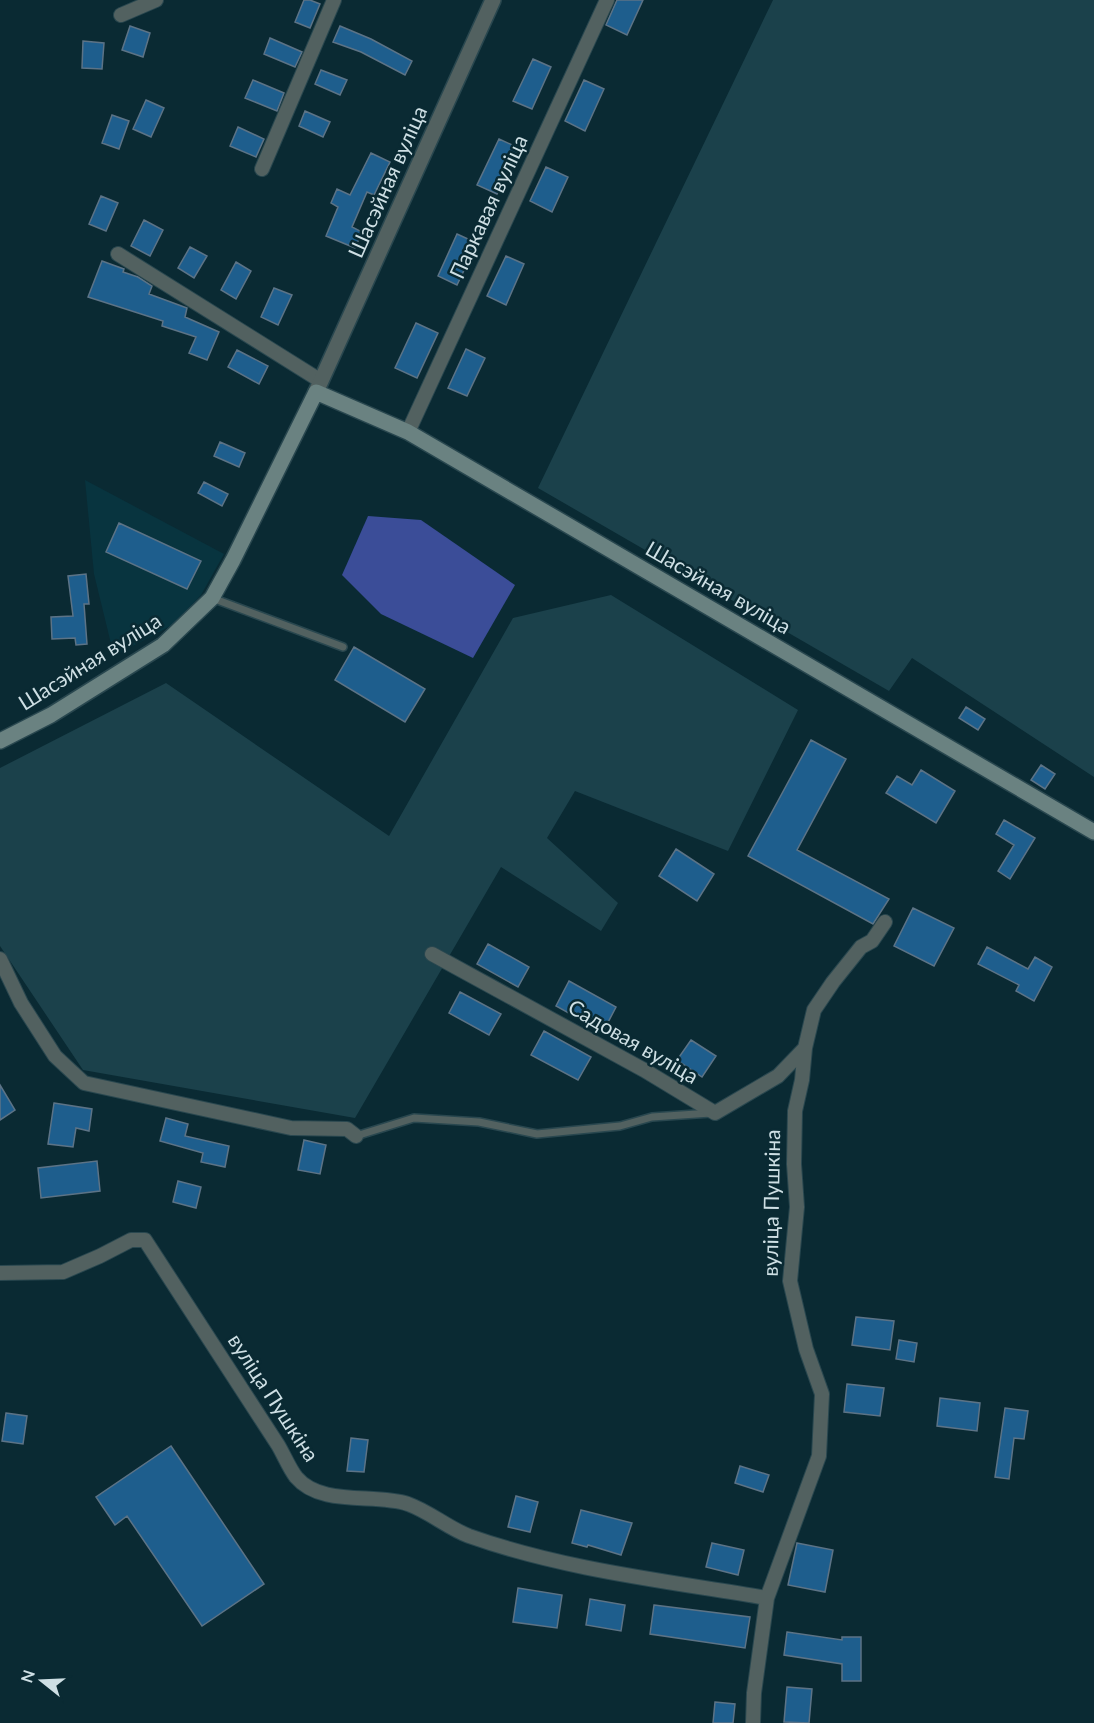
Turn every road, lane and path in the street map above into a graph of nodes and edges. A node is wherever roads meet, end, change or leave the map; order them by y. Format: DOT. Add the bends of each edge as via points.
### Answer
graph roads {
  1 [pos="156,0"];
  2 [pos="334,0"];
  3 [pos="493,0"];
  4 [pos="607,0"];
  5 [pos="121,15"];
  6 [pos="262,169"];
  7 [pos="118,254"];
  8 [pos="318,386"];
  9 [pos="408,432"];
  10 [pos="212,598"];
  11 [pos="343,647"];
  12 [pos="0,741"];
  13 [pos="1094,832"];
  14 [pos="885,922"];
  15 [pos="432,954"];
  16 [pos="0,959"];
  17 [pos="805,1048"];
  18 [pos="715,1113"];
  19 [pos="356,1136"];
  20 [pos="0,1273"];
  21 [pos="767,1598"];
  22 [pos="753,1723"];
  1 -- 5 [label="street"];
  2 -- 6 [label="street"];
  3 -- 8 [label="street, Шасэйная вуліца"];
  4 -- 9 [label="street, Паркавая вуліца"];
  7 -- 8 [label="street, Шасэйная вуліца"];
  8 -- 9 [label="main road, Шасэйная вуліца"];
  8 -- 10 [label="main road, Шасэйная вуліца"];
  9 -- 13 [label="main road, Шасэйная вуліца"];
  10 -- 11 [label="lane"];
  10 -- 12 [label="main road, Шасэйная вуліца" via="163,645 51,715"];
  14 -- 17 [label="street, вуліца Пушкіна" via="872,941 861,946 814,1010"];
  15 -- 18 [label="street, Садовая вуліца"];
  16 -- 19 [label="street" via="21,1003 55,1056 84,1083 291,1128 347,1129"];
  17 -- 18 [label="street" via="778,1076"];
  17 -- 21 [label="street, вуліца Пушкіна" via="795,1111 797,1207 790,1281 806,1349 822,1394 819,1456"];
  18 -- 19 [label="lane" via="652,1116 620,1126 537,1134 479,1122 414,1118"];
  20 -- 21 [label="street, вуліца Пушкіна" via="63,1272 131,1240 145,1240 296,1477 312,1489 408,1504 467,1535 564,1564"];
  21 -- 22 [label="street, вуліца Пушкіна"];
}
